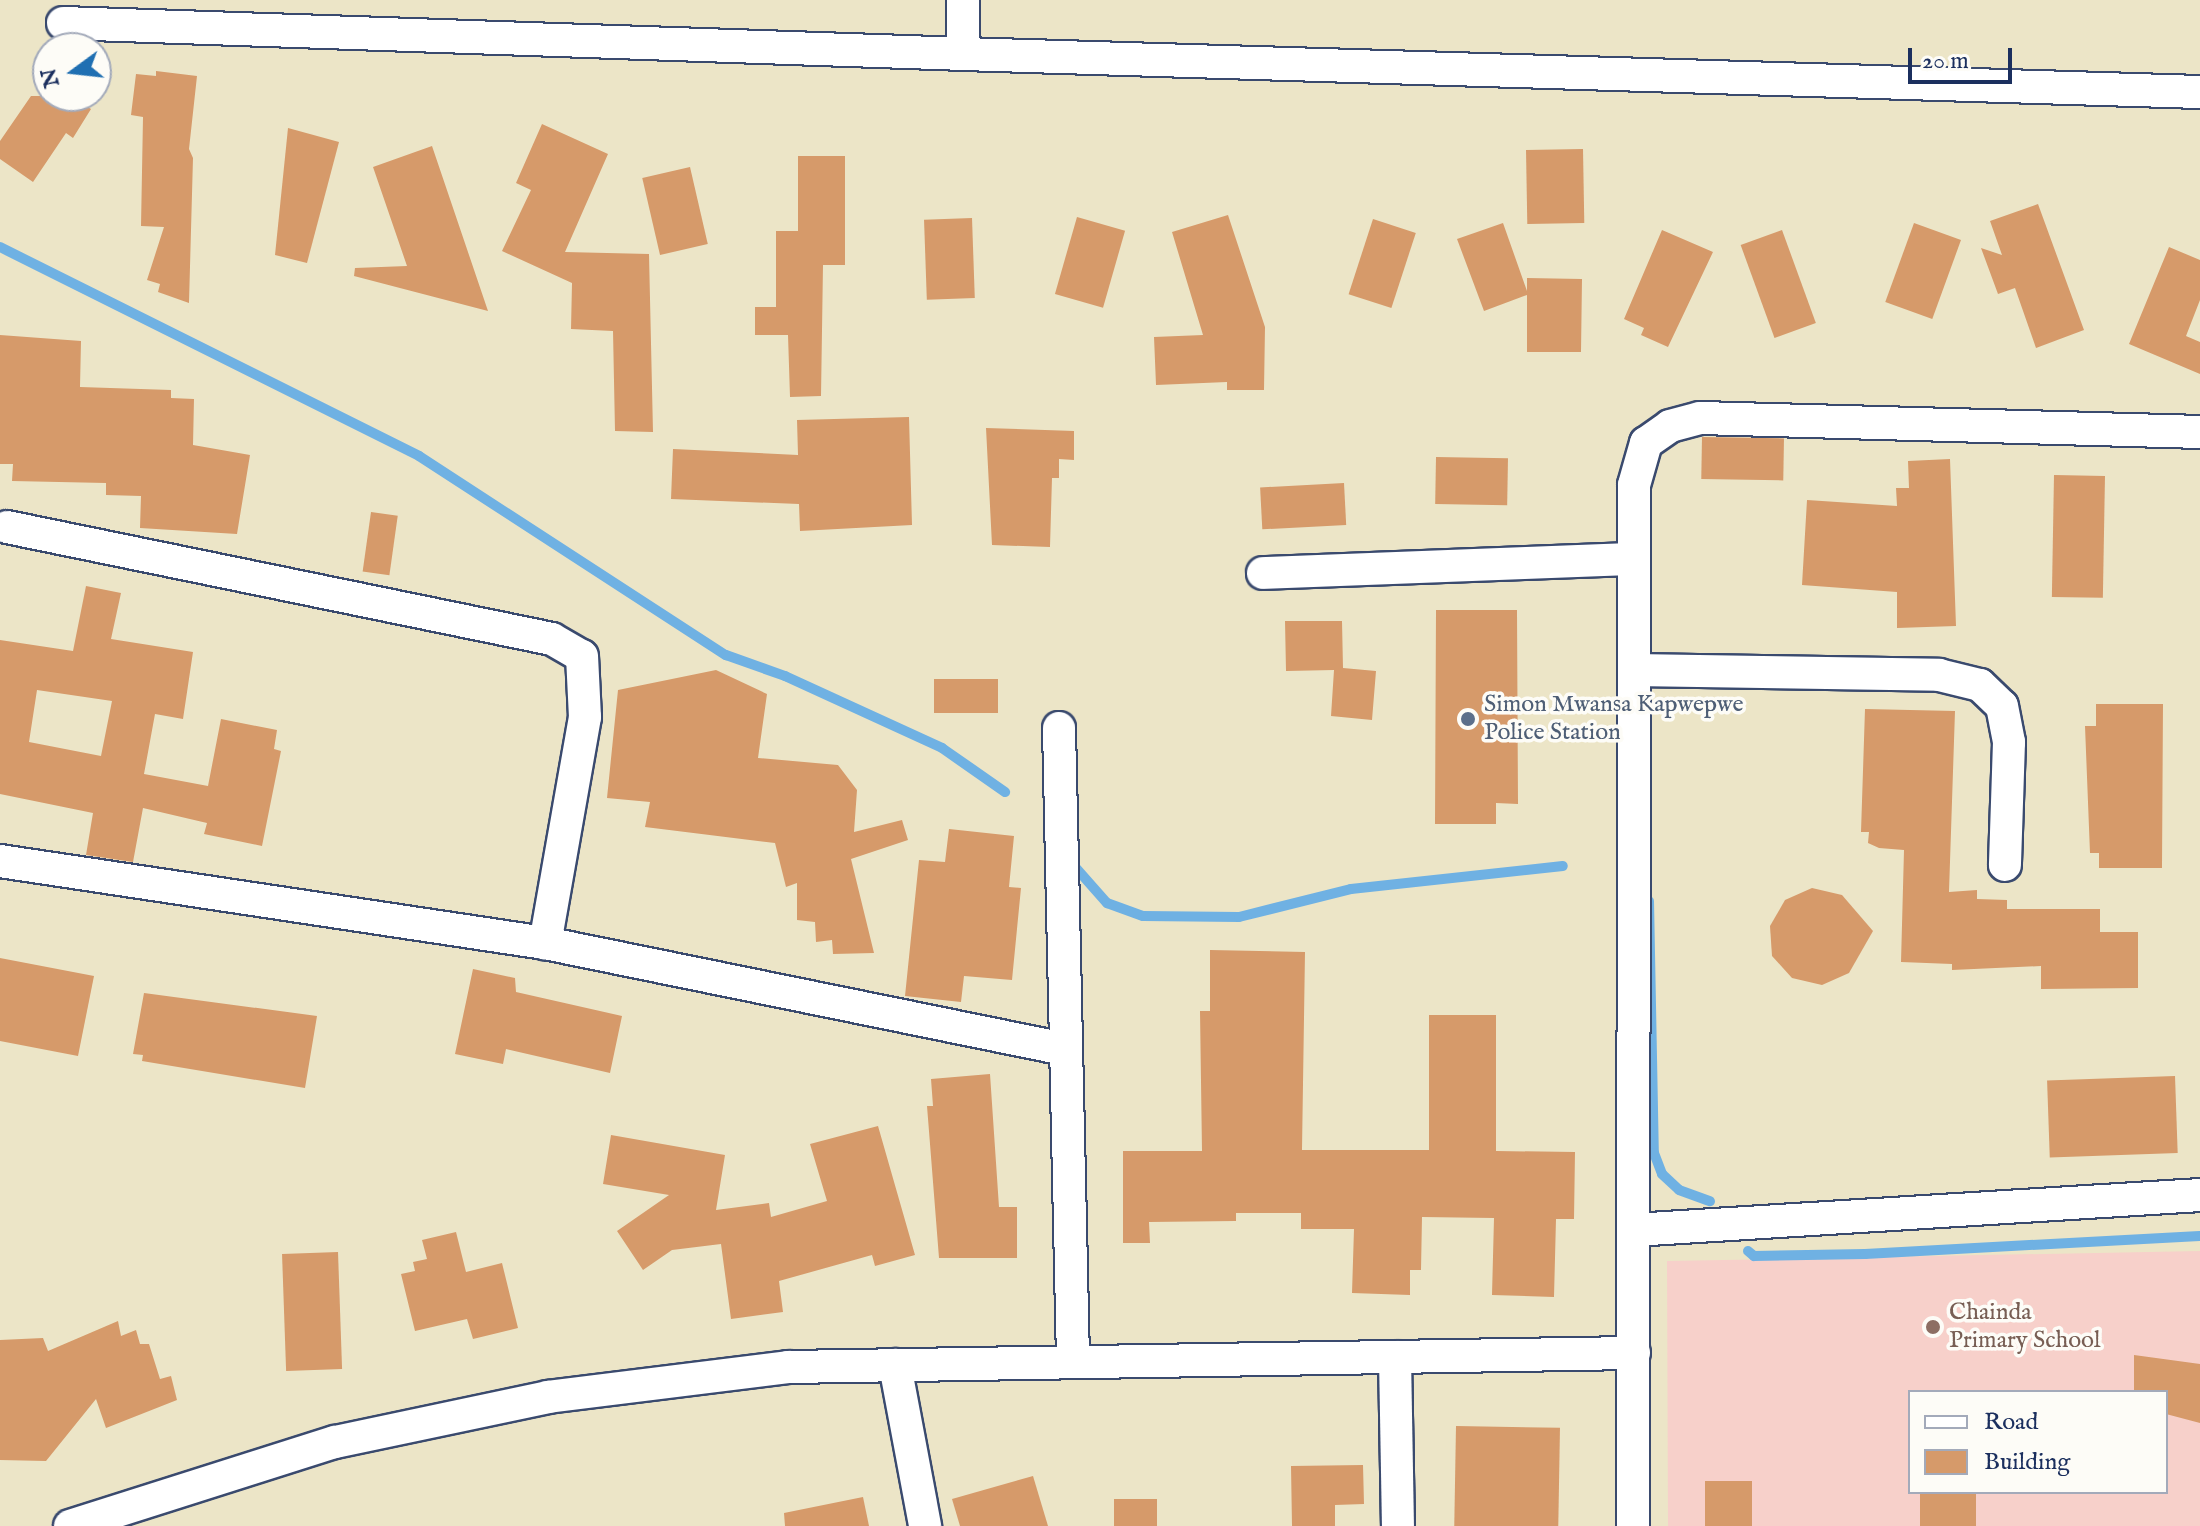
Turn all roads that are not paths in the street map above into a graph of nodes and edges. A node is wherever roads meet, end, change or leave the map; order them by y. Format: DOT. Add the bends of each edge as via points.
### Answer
graph roads {
  1 [pos="963,0"];
  2 [pos="63,23"];
  3 [pos="963,54"];
  4 [pos="2200,92"];
  5 [pos="2200,432"];
  6 [pos="7,527"];
  7 [pos="1634,559"];
  8 [pos="1263,573"];
  9 [pos="1634,670"];
  10 [pos="1059,728"];
  11 [pos="0,861"];
  12 [pos="2005,865"];
  13 [pos="545,943"];
  14 [pos="1064,1049"];
  15 [pos="2200,1195"];
  16 [pos="1633,1230"];
  17 [pos="1634,1353"];
  18 [pos="1395,1357"];
  19 [pos="1073,1362"];
  20 [pos="895,1365"];
  21 [pos="70,1526"];
  22 [pos="925,1526"];
  23 [pos="1398,1526"];
  24 [pos="1633,1526"];
  1 -- 3 [label="street"];
  2 -- 3 [label="street"];
  3 -- 4 [label="street"];
  5 -- 7 [label="street" via="1999,422 1700,418 1670,426 1646,443 1634,485"];
  6 -- 13 [label="street" via="552,639 582,656 585,717"];
  7 -- 8 [label="street"];
  7 -- 9 [label="street"];
  9 -- 12 [label="street" via="1939,675 1980,685 2002,706 2009,742"];
  9 -- 16 [label="street"];
  10 -- 14 [label="street"];
  11 -- 13 [label="street"];
  13 -- 14 [label="street"];
  14 -- 19 [label="street"];
  15 -- 16 [label="street"];
  16 -- 17 [label="street"];
  17 -- 18 [label="street"];
  17 -- 24 [label="street"];
  18 -- 19 [label="street"];
  18 -- 23 [label="street"];
  19 -- 20 [label="street"];
  20 -- 21 [label="street" via="788,1367 548,1397 335,1442"];
  20 -- 22 [label="street"];
}
